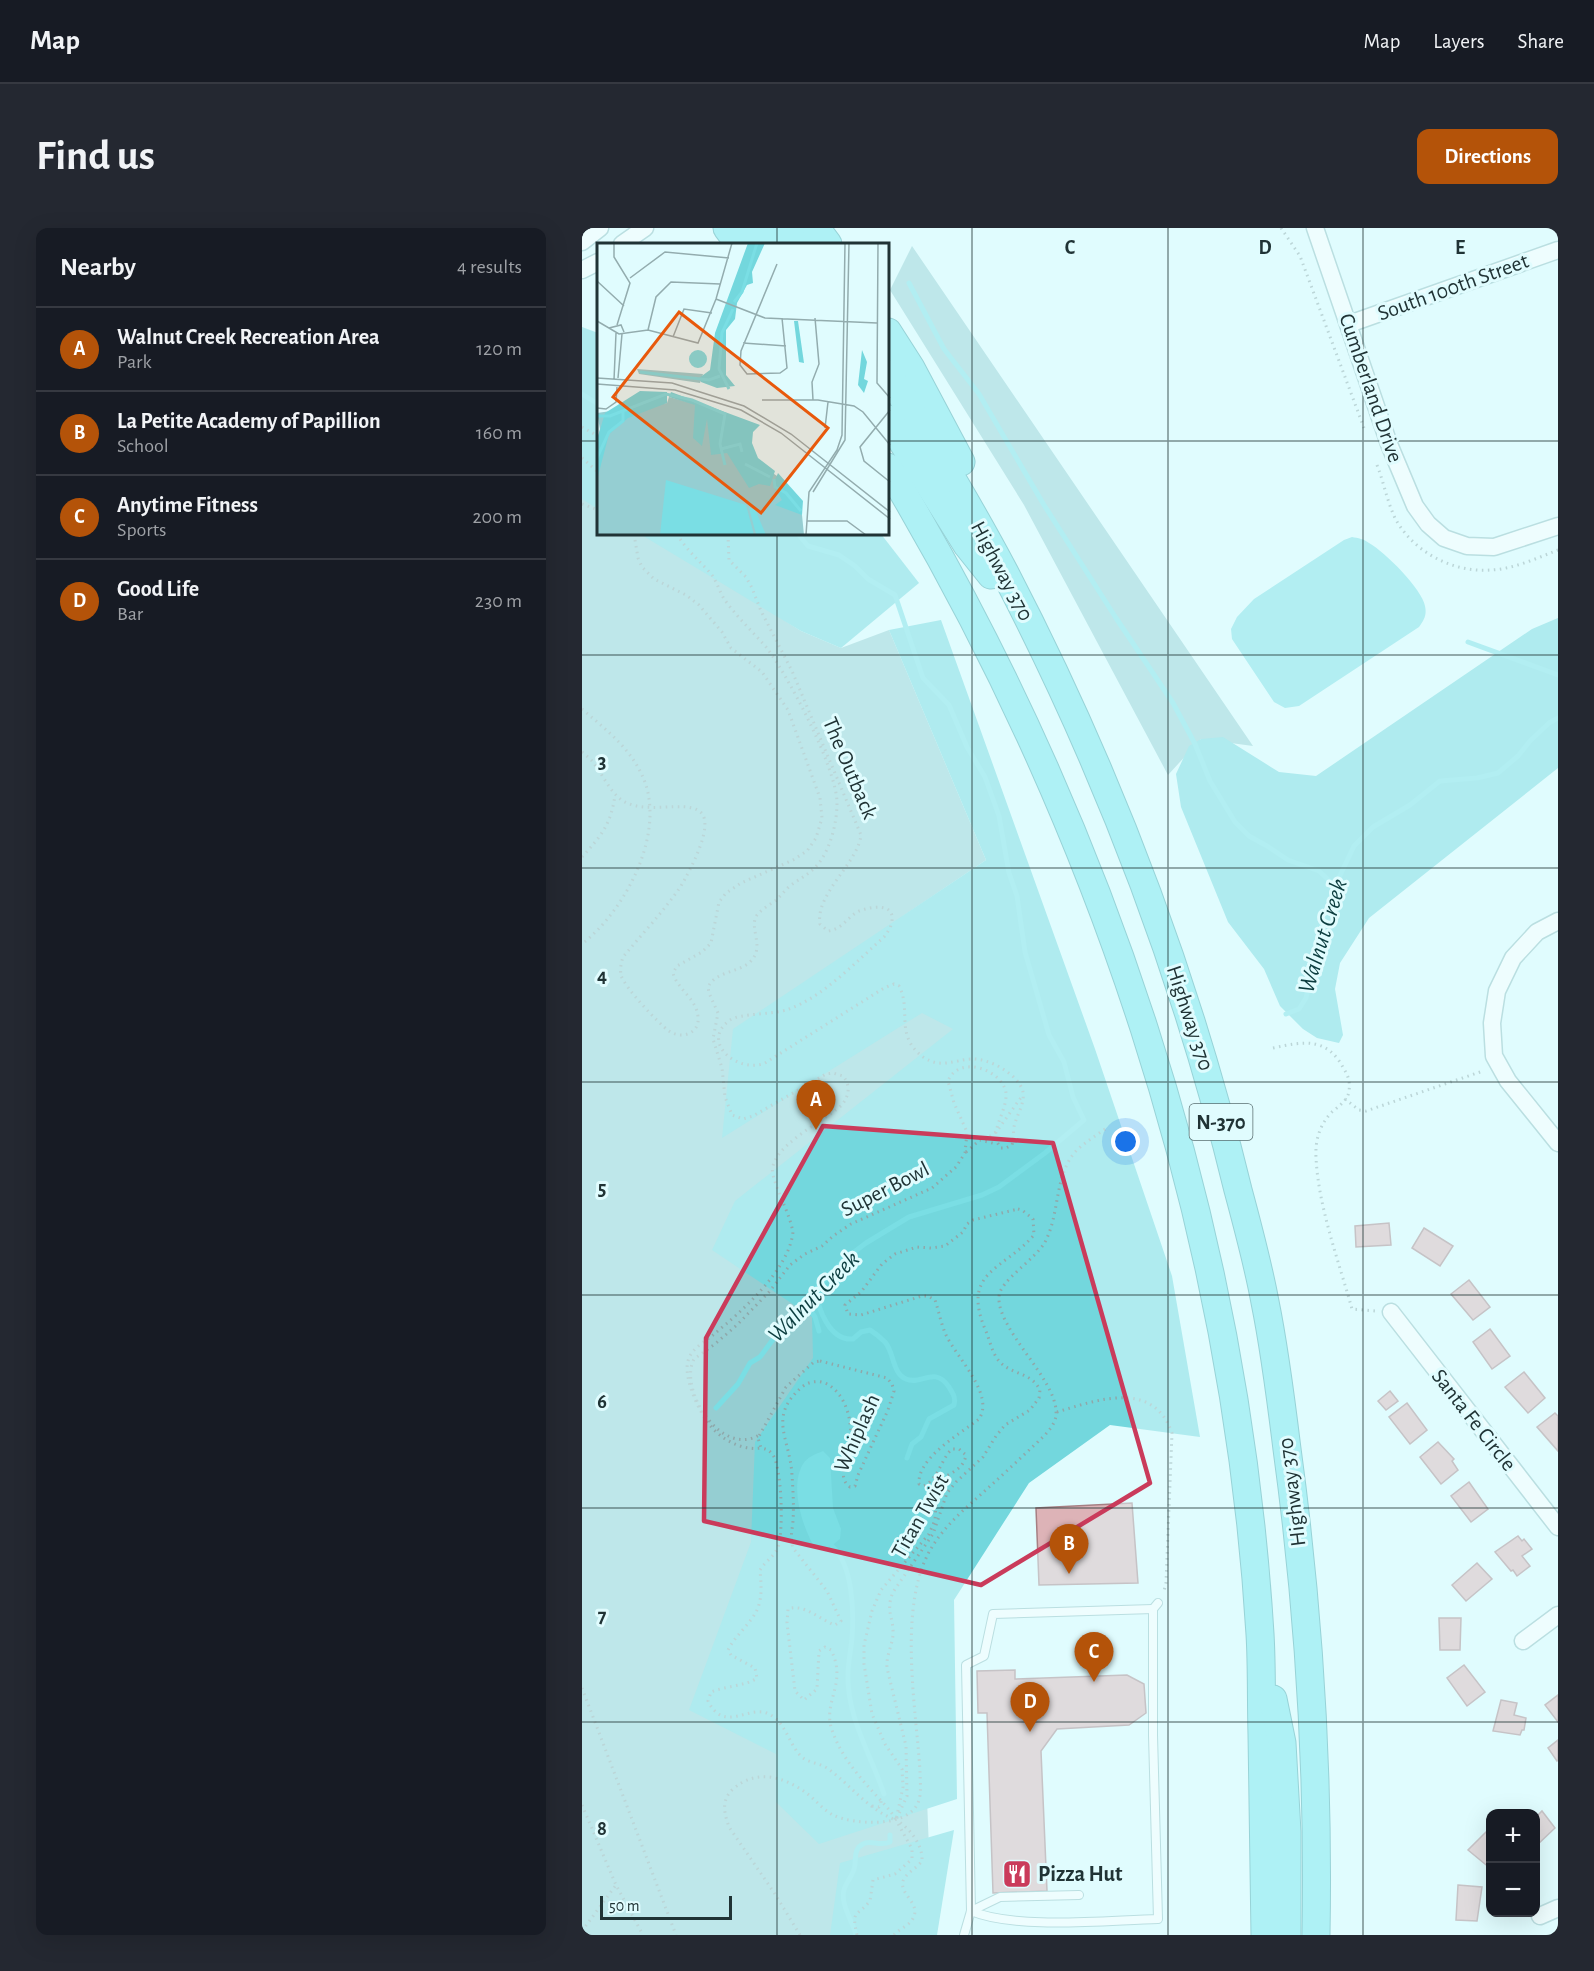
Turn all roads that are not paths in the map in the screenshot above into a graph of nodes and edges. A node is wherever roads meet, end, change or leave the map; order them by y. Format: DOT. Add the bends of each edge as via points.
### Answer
graph roads {
  1 [pos="600,228"];
  2 [pos="645,228"];
  3 [pos="727,228"];
  4 [pos="757,228"];
  5 [pos="787,228"];
  6 [pos="816,228"];
  7 [pos="1315,228"];
  8 [pos="582,242"];
  9 [pos="623,243"];
  10 [pos="738,243"];
  11 [pos="767,243"];
  12 [pos="798,243"];
  13 [pos="827,243"];
  14 [pos="1558,250"];
  15 [pos="597,262"];
  16 [pos="582,270"];
  17 [pos="1349,324"];
  18 [pos="890,335"];
  19 [pos="890,377"];
  20 [pos="890,422"];
  21 [pos="890,470"];
  22 [pos="1558,526"];
  23 [pos="1004,572"];
  24 [pos="1032,628"];
  25 [pos="1558,921"];
  26 [pos="1558,1143"];
  27 [pos="1391,1312"];
  28 [pos="1558,1527"];
  29 [pos="1558,1615"];
  30 [pos="1260,1636"];
  31 [pos="1523,1641"];
  32 [pos="1079,1895"];
  33 [pos="1558,1908"];
  34 [pos="971,1911"];
  35 [pos="1540,1916"];
  36 [pos="964,1935"];
  37 [pos="1265,1935"];
  38 [pos="1287,1935"];
  39 [pos="1316,1935"];
  1 -- 8 [label="street"];
  2 -- 9 [label="street"];
  3 -- 10 [label="highway"];
  4 -- 11 [label="highway"];
  5 -- 12 [label="highway"];
  6 -- 13 [label="highway"];
  7 -- 17 [label="street, Cumberland Drive"];
  14 -- 17 [label="street, South 100th Street"];
  15 -- 16 [label="street"];
  17 -- 22 [label="street, Cumberland Drive" via="1389,444 1415,506 1428,524 1444,538 1467,546 1494,547"];
  18 -- 23 [label="highway" via="961,461"];
  19 -- 23 [label="highway, Highway 370 / N-370"];
  20 -- 24 [label="highway" via="967,545"];
  21 -- 30 [label="highway, Highway 370 / N-370" via="939,555 1024,723 1075,839 1137,1007 1178,1139 1217,1306 1243,1466"];
  23 -- 24 [label="highway, Highway 370 / N-370"];
  24 -- 39 [label="highway, Highway 370 / N-370" via="1099,770 1143,879 1195,1027 1265,1302 1306,1607"];
  25 -- 26 [label="street" via="1537,932 1513,958 1497,991 1492,1023 1497,1061 1508,1081"];
  27 -- 28 [label="street, Santa Fe Circle"];
  29 -- 31 [label="street"];
  30 -- 37 [label="highway, Highway 370 / N-370"];
  30 -- 38 [label="highway" via="1282,1743"];
  32 -- 34 [label="lane" via="1000,1897"];
  33 -- 35 [label="street"];
  34 -- 34 [label="lane" via="987,1918 1040,1922 1158,1919 1153,1735 1156,1606 993,1614 984,1656 966,1665"];
  34 -- 36 [label="lane"];
}
